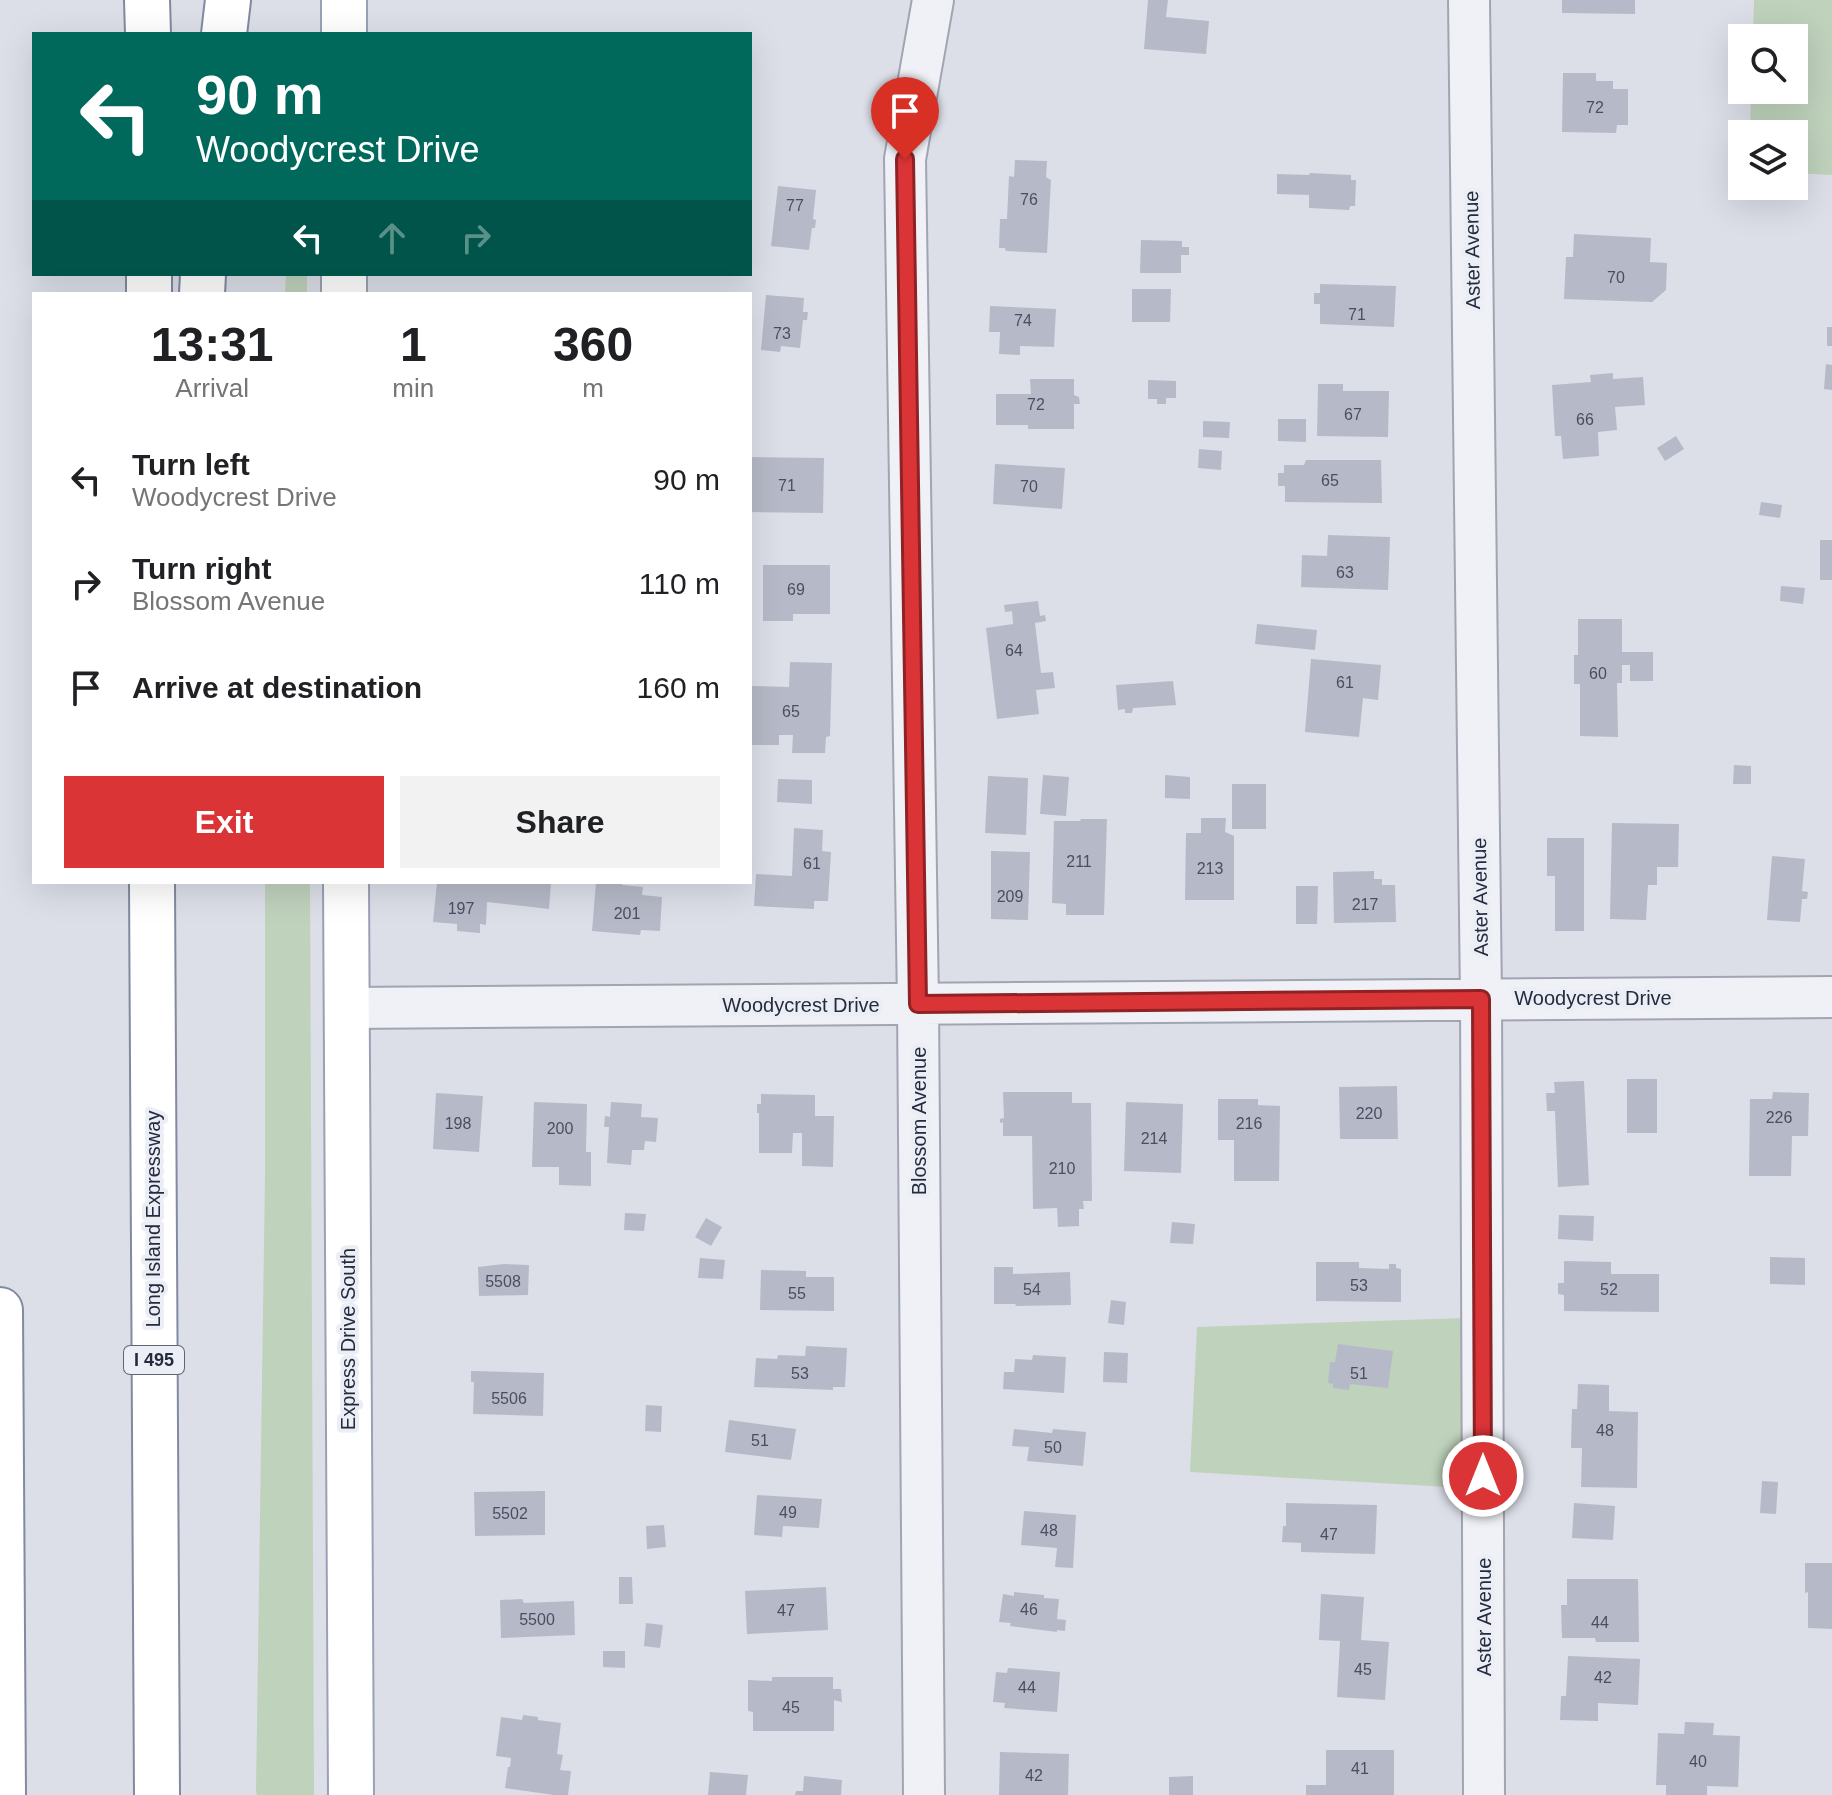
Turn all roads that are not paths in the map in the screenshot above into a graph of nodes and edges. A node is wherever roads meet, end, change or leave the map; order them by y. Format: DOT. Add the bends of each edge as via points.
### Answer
graph roads {
  1 [pos="147,0"];
  2 [pos="228,0"];
  3 [pos="344,0"];
  4 [pos="933,0"];
  5 [pos="1469,0"];
  6 [pos="148,32"];
  7 [pos="224,32"];
  8 [pos="344,32"];
  9 [pos="153,884"];
  10 [pos="346,884"];
  11 [pos="1832,997"];
  12 [pos="1481,999"];
  13 [pos="918,1004"];
  14 [pos="347,1008"];
  15 [pos="0,1310"];
  16 [pos="3,1795"];
  17 [pos="157,1795"];
  18 [pos="351,1795"];
  19 [pos="924,1795"];
  20 [pos="1484,1795"];
  1 -- 6 [label="main road"];
  2 -- 7 [label="main road"];
  3 -- 8 [label="main road"];
  4 -- 13 [label="street, Blossom Avenue" via="905,159"];
  5 -- 12 [label="street, Aster Avenue"];
  9 -- 17 [label="main road, Long Island Expressway / I 495"];
  10 -- 14 [label="main road, Express Drive South"];
  11 -- 12 [label="street, Woodycrest Drive"];
  12 -- 13 [label="street, Woodycrest Drive"];
  12 -- 20 [label="street, Aster Avenue"];
  13 -- 14 [label="street, Woodycrest Drive"];
  13 -- 19 [label="street, Blossom Avenue"];
  14 -- 18 [label="main road, Express Drive South"];
  15 -- 16 [label="main road"];
}
